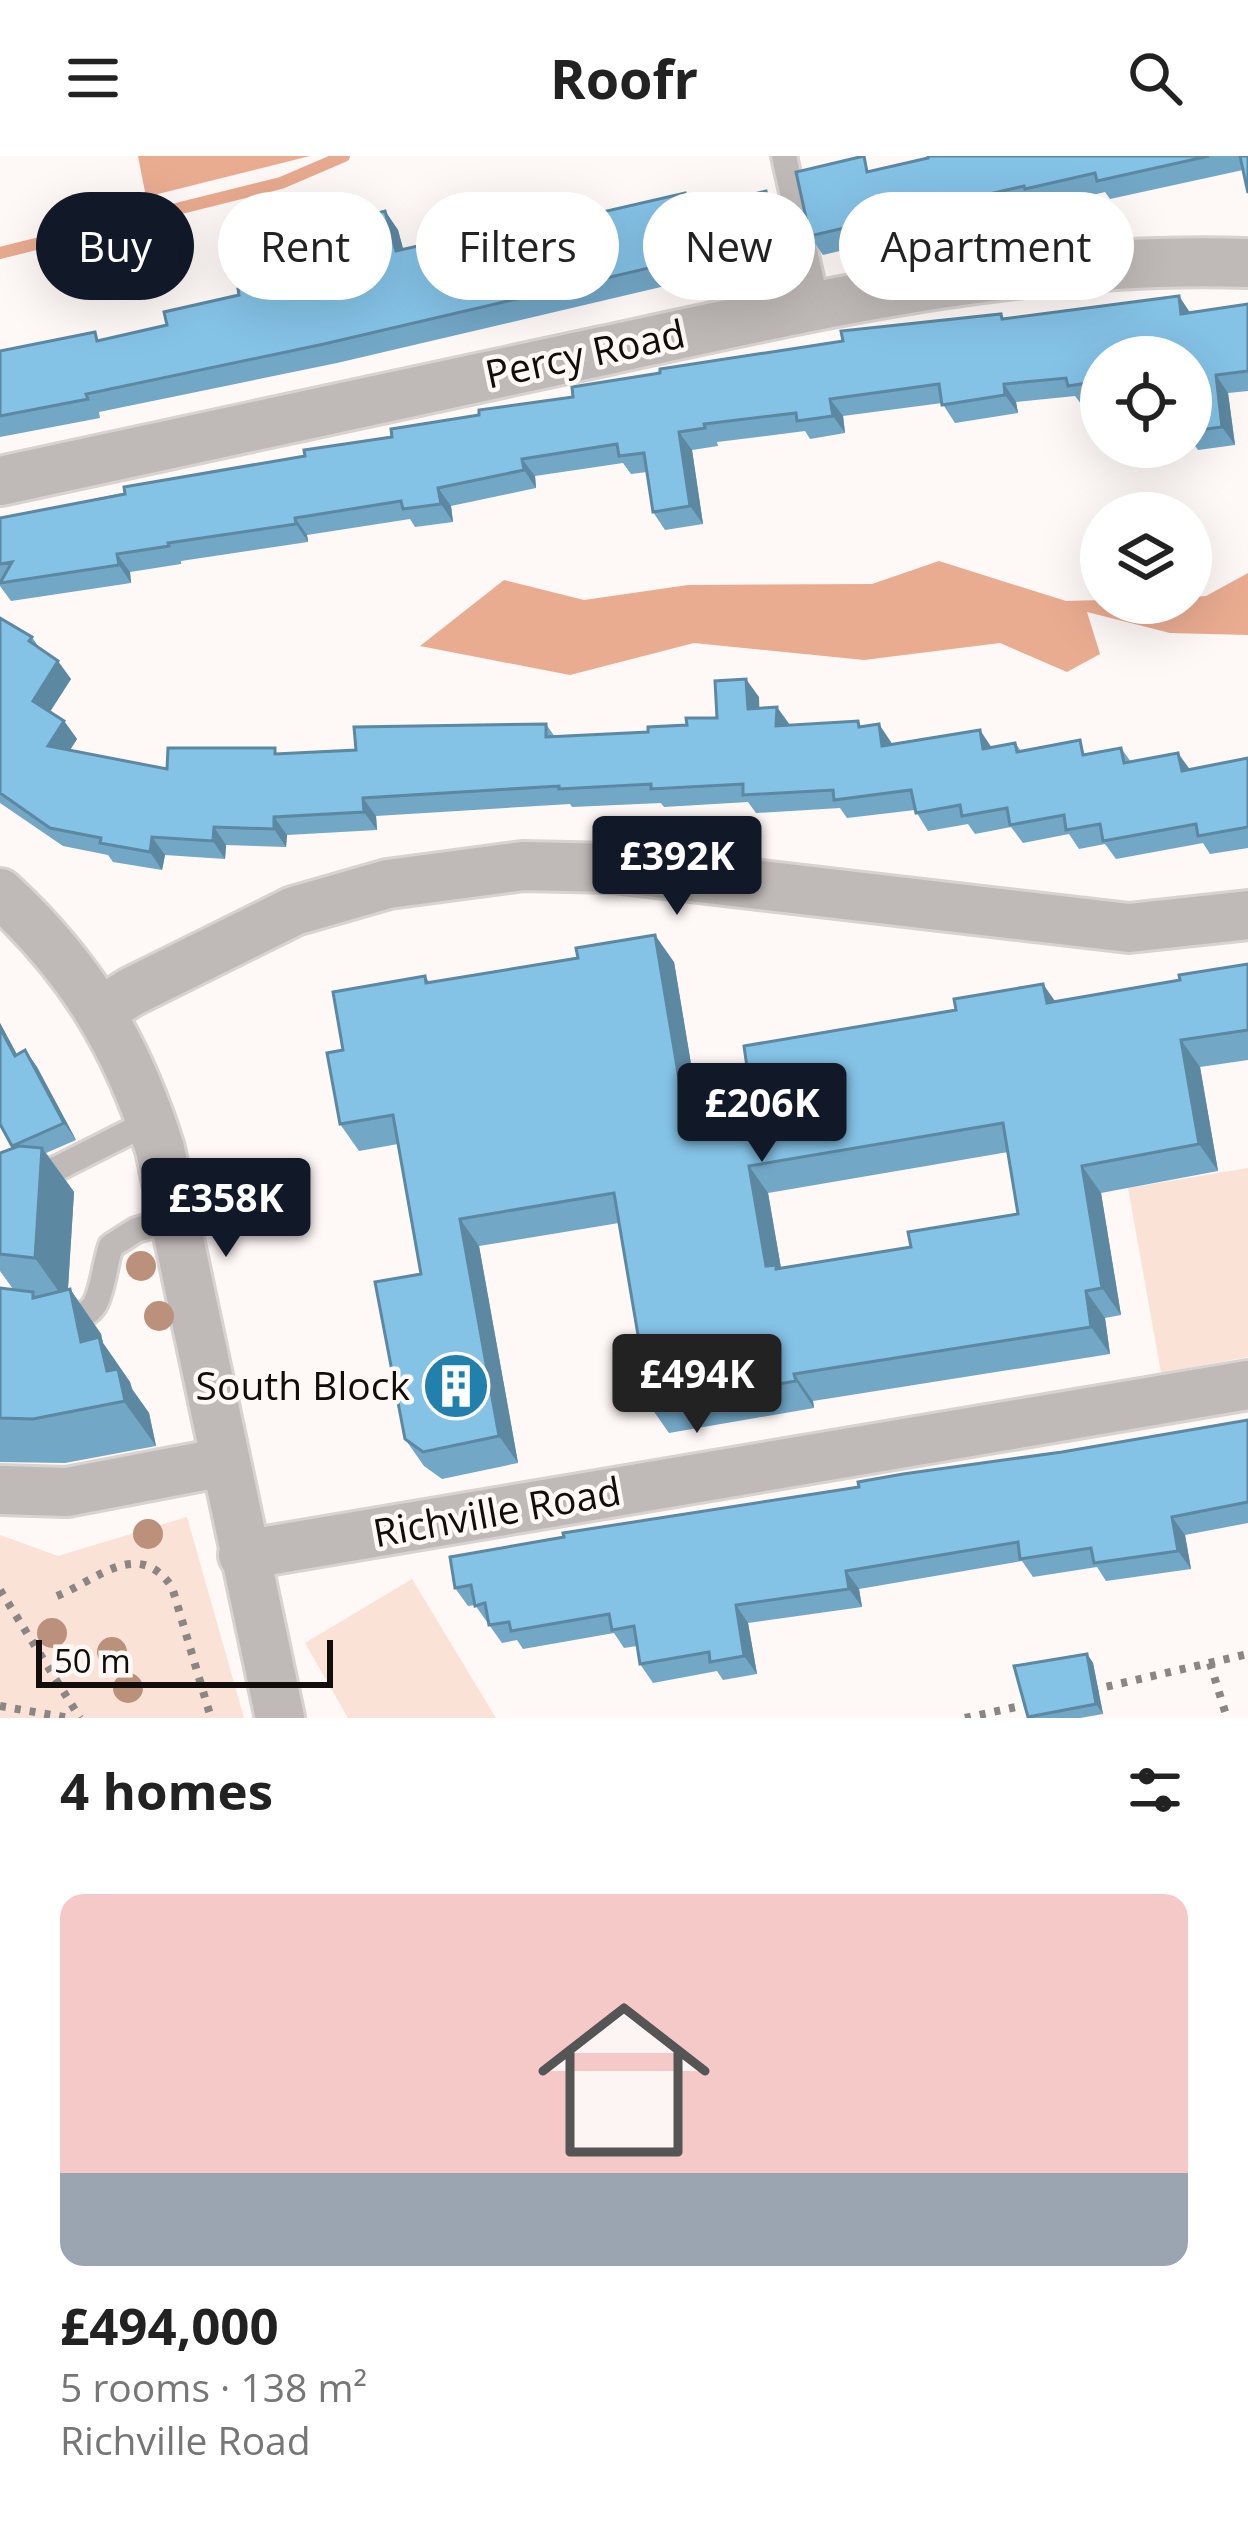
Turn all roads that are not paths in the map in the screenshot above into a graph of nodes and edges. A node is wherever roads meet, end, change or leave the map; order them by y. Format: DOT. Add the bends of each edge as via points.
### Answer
graph roads {
  1 [pos="784,156"];
  2 [pos="1248,263"];
  3 [pos="817,305"];
  4 [pos="0,481"];
  5 [pos="6,908"];
  6 [pos="1248,915"];
  7 [pos="101,1011"];
  8 [pos="151,1121"];
  9 [pos="0,1190"];
  10 [pos="175,1219"];
  11 [pos="0,1311"];
  12 [pos="1248,1385"];
  13 [pos="224,1462"];
  14 [pos="0,1490"];
  15 [pos="243,1555"];
  16 [pos="280,1718"];
  1 -- 3 [label="lane"];
  2 -- 3 [label="street, Percy Road" via="1021,272"];
  3 -- 4 [label="street, Percy Road"];
  5 -- 7 [label="street" via="48,941"];
  6 -- 7 [label="street" via="1129,928 614,868 524,866 388,884 294,910"];
  7 -- 8 [label="street"];
  8 -- 9 [label="lane"];
  8 -- 10 [label="street"];
  10 -- 11 [label="lane" via="111,1246 96,1302 77,1318"];
  10 -- 13 [label="street"];
  12 -- 15 [label="street, Richville Road"];
  13 -- 14 [label="street" via="67,1492"];
  13 -- 15 [label="street"];
  15 -- 16 [label="street"];
}
